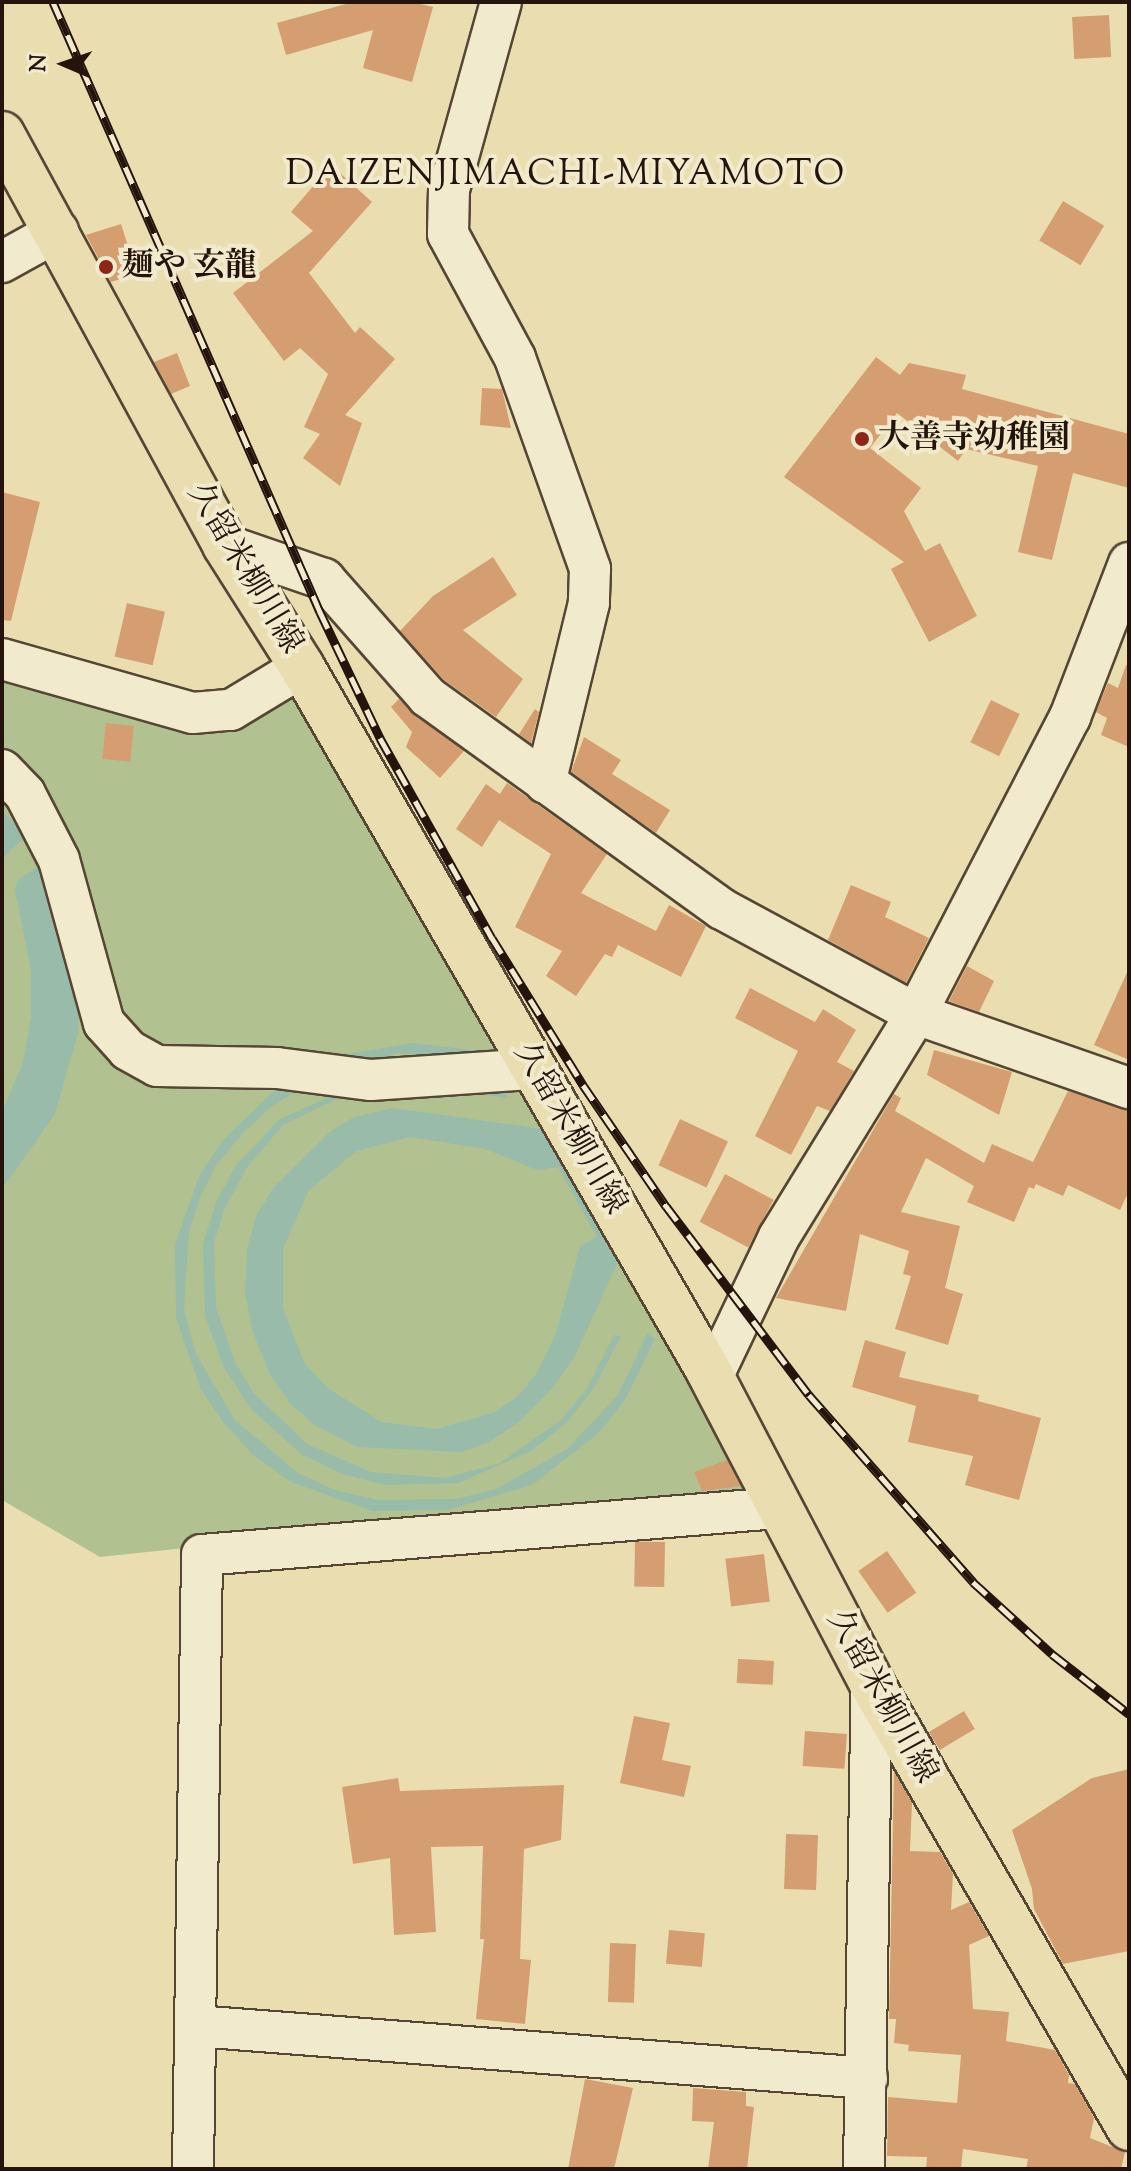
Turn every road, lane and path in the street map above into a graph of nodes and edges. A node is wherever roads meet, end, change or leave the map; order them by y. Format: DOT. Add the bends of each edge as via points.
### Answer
graph roads {
  1 [pos="501,2"];
  2 [pos="2,134"];
  3 [pos="58,231"];
  4 [pos="2,262"];
  5 [pos="225,545"];
  6 [pos="1129,563"];
  7 [pos="2,659"];
  8 [pos="302,667"];
  9 [pos="2,770"];
  10 [pos="545,783"];
  11 [pos="916,1014"];
  12 [pos="534,1069"];
  13 [pos="1129,1088"];
  14 [pos="707,1368"];
  15 [pos="777,1508"];
  16 [pos="872,1684"];
  17 [pos="196,2026"];
  18 [pos="867,2078"];
  19 [pos="1129,2128"];
  20 [pos="193,2169"];
  21 [pos="864,2169"];
  1 -- 10 [label="street" via="449,189 448,234 515,358 590,569 589,603"];
  2 -- 3 [label="main road, 久留米柳川線"];
  3 -- 4 [label="street"];
  3 -- 5 [label="main road, 久留米柳川線"];
  5 -- 8 [label="main road, 久留米柳川線"];
  5 -- 10 [label="street" via="324,579 428,697"];
  6 -- 11 [label="street" via="1070,717"];
  7 -- 8 [label="street" via="193,713 231,710"];
  8 -- 12 [label="main road, 久留米柳川線"];
  9 -- 12 [label="street" via="25,794 59,860 104,1023 137,1055 157,1066 277,1068 371,1080"];
  10 -- 11 [label="street" via="722,909"];
  11 -- 13 [label="street"];
  11 -- 14 [label="street" via="779,1237 716,1369"];
  12 -- 14 [label="main road, 久留米柳川線"];
  14 -- 15 [label="main road, 久留米柳川線"];
  15 -- 16 [label="main road, 久留米柳川線"];
  15 -- 17 [label="street" via="202,1555"];
  16 -- 18 [label="street"];
  16 -- 19 [label="main road, 久留米柳川線"];
  17 -- 18 [label="street"];
  17 -- 20 [label="street"];
  18 -- 21 [label="street"];
}
